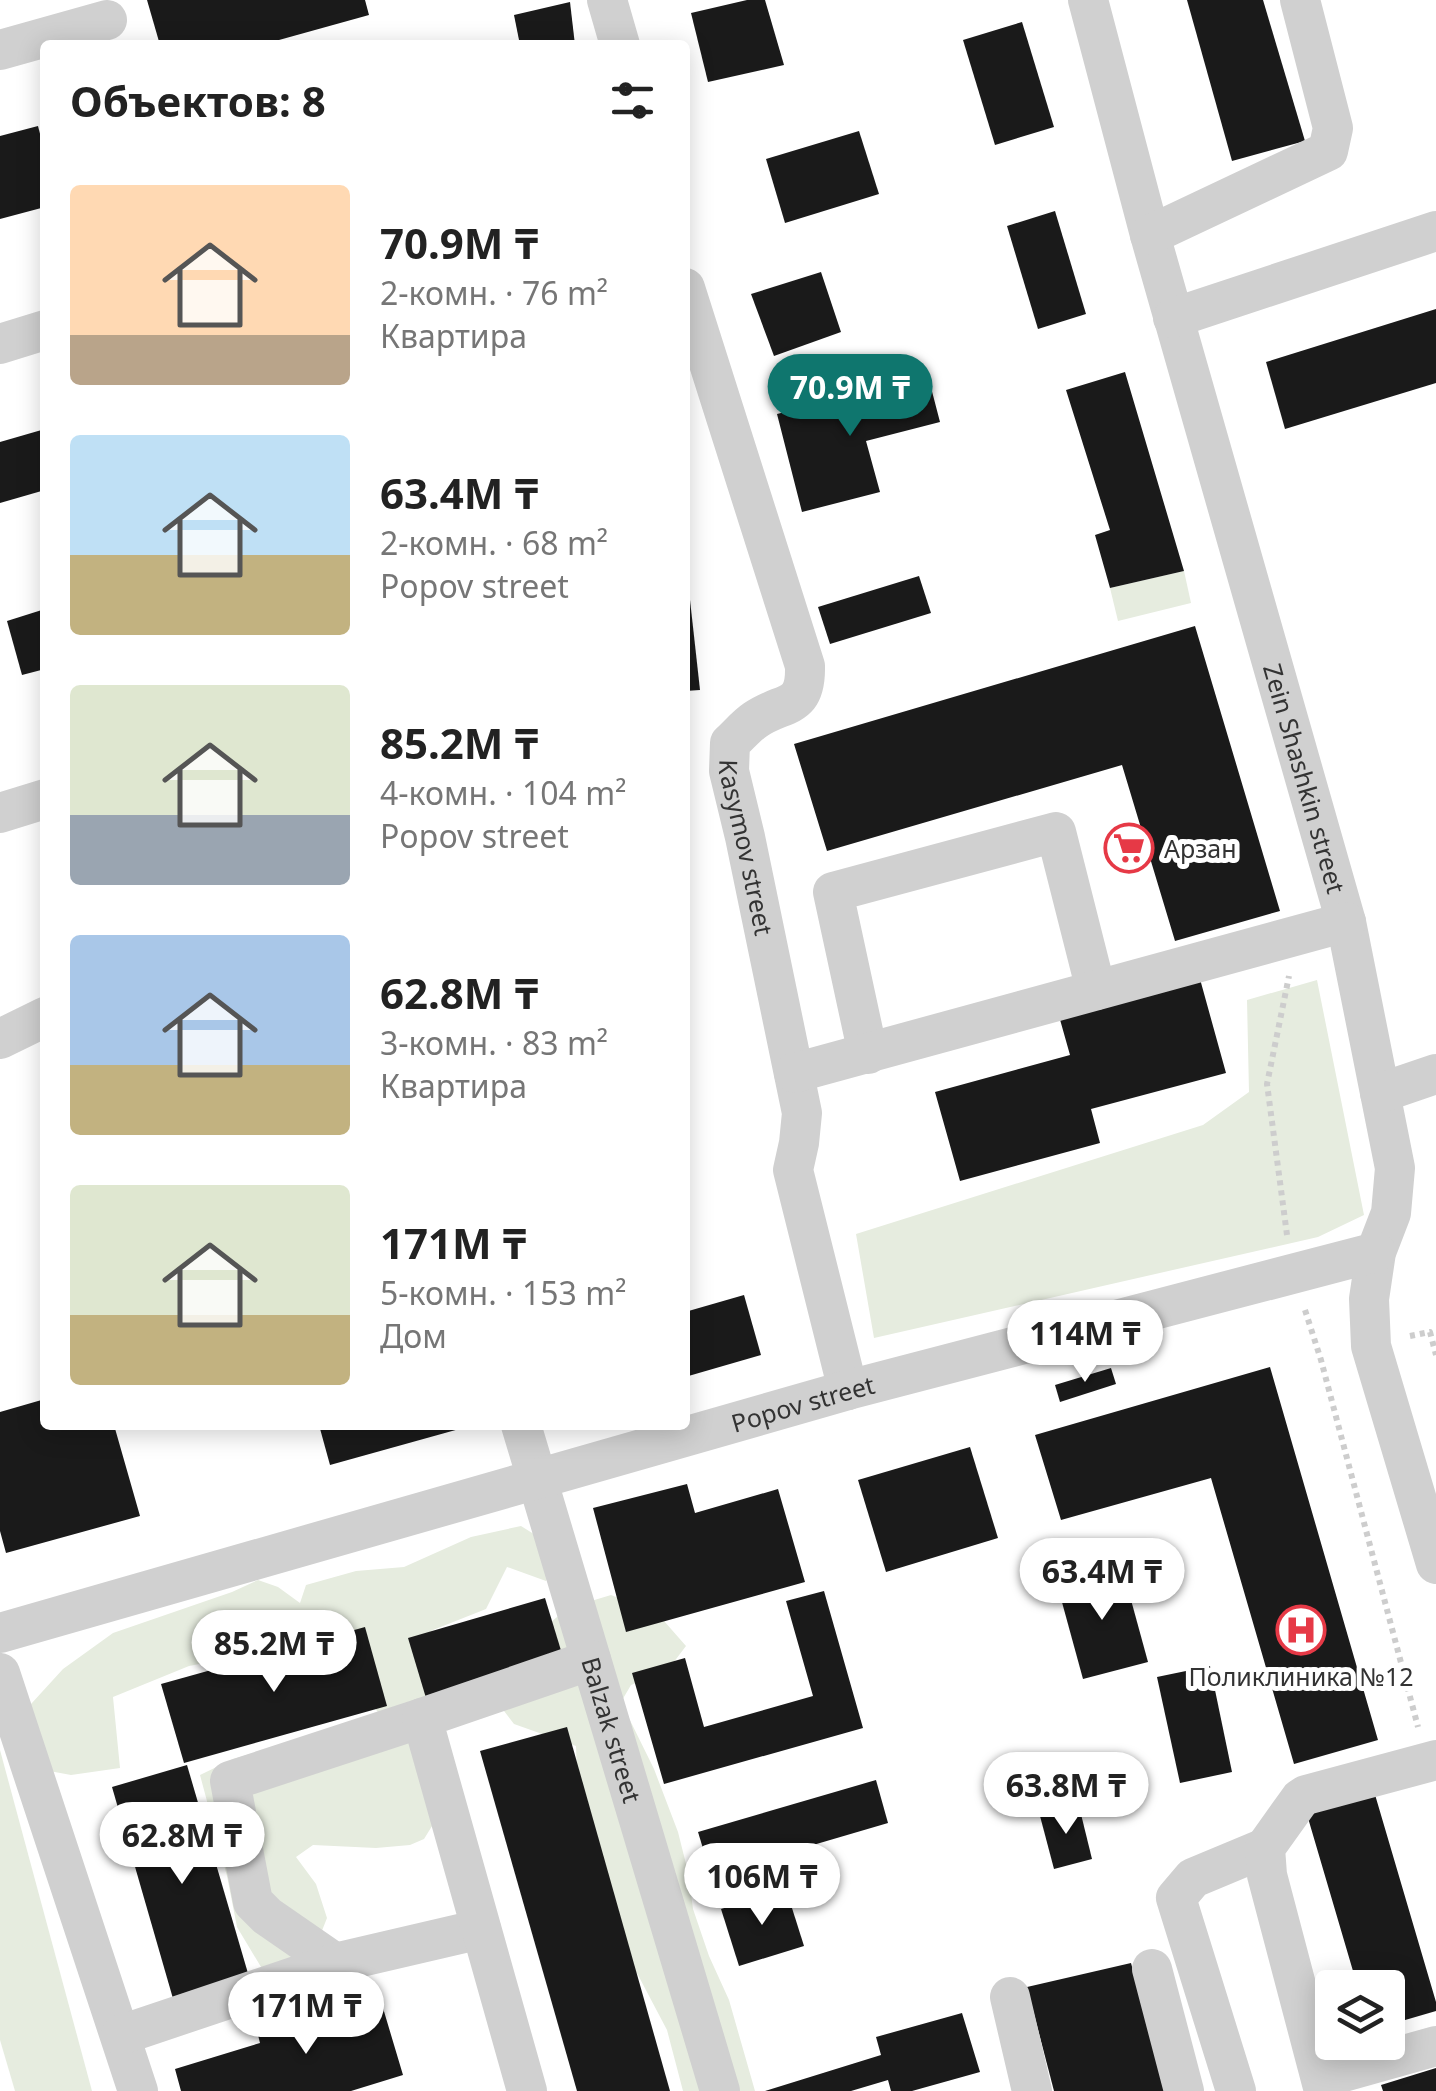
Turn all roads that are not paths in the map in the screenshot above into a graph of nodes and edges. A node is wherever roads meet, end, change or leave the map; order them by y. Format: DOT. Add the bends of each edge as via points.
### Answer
graph roads {
  1 [pos="607,0"];
  2 [pos="1088,0"];
  3 [pos="1300,0"];
  4 [pos="107,22"];
  5 [pos="619,40"];
  6 [pos="0,50"];
  7 [pos="1436,232"];
  8 [pos="1150,236"];
  9 [pos="690,304"];
  10 [pos="1173,318"];
  11 [pos="40,332"];
  12 [pos="0,344"];
  13 [pos="40,801"];
  14 [pos="0,813"];
  15 [pos="1346,922"];
  16 [pos="1096,990"];
  17 [pos="40,1019"];
  18 [pos="0,1040"];
  19 [pos="868,1054"];
  20 [pos="794,1073"];
  21 [pos="1436,1074"];
  22 [pos="1380,1093"];
  23 [pos="1376,1252"];
  24 [pos="848,1390"];
  25 [pos="522,1430"];
  26 [pos="537,1479"];
  27 [pos="1436,1564"];
  28 [pos="0,1632"];
  29 [pos="591,1660"];
  30 [pos="0,1673"];
  31 [pos="422,1718"];
  32 [pos="1431,1762"];
  33 [pos="1265,1848"];
  34 [pos="480,1929"];
  35 [pos="335,1963"];
  36 [pos="1152,1969"];
  37 [pos="1010,1996"];
  38 [pos="121,2035"];
  39 [pos="1436,2046"];
  40 [pos="1339,2082"];
  41 [pos="138,2091"];
  42 [pos="527,2091"];
  43 [pos="720,2091"];
  44 [pos="1032,2091"];
  45 [pos="1184,2091"];
  46 [pos="1236,2091"];
  1 -- 5 [label="street"];
  2 -- 8 [label="street, Zein Shashkin street"];
  3 -- 8 [label="street" via="1333,128 1328,151"];
  4 -- 6 [label="street"];
  7 -- 10 [label="street"];
  8 -- 10 [label="street, Zein Shashkin street"];
  9 -- 20 [label="street, Kasymov street" via="805,666 797,700 755,720 730,743 728,771"];
  10 -- 15 [label="street, Zein Shashkin street"];
  11 -- 12 [label="street"];
  13 -- 14 [label="street"];
  15 -- 16 [label="street"];
  15 -- 22 [label="street, Zein Shashkin street"];
  16 -- 19 [label="street"];
  16 -- 19 [label="street" via="1056,832 833,892"];
  17 -- 18 [label="street"];
  19 -- 20 [label="street"];
  20 -- 24 [label="street, Kasymov street" via="802,1113 793,1170"];
  21 -- 22 [label="street"];
  22 -- 23 [label="street, Zein Shashkin street" via="1394,1168 1390,1213"];
  23 -- 24 [label="street, Popov street"];
  23 -- 27 [label="street, Zein Shashkin street" via="1370,1346"];
  24 -- 26 [label="street, Popov street"];
  25 -- 26 [label="street, Balzak street"];
  26 -- 28 [label="street, Popov street"];
  26 -- 29 [label="street, Balzak street"];
  29 -- 31 [label="street"];
  29 -- 43 [label="street, Balzak street"];
  30 -- 38 [label="street"];
  31 -- 34 [label="street"];
  31 -- 35 [label="street" via="230,1781 253,1902"];
  32 -- 33 [label="street" via="1306,1795"];
  33 -- 40 [label="street" via="1267,1875"];
  33 -- 46 [label="street" via="1193,1878 1176,1898"];
  34 -- 35 [label="street"];
  34 -- 42 [label="street"];
  35 -- 38 [label="street"];
  36 -- 45 [label="street"];
  37 -- 44 [label="street"];
  38 -- 41 [label="street"];
  39 -- 40 [label="street"];
}
